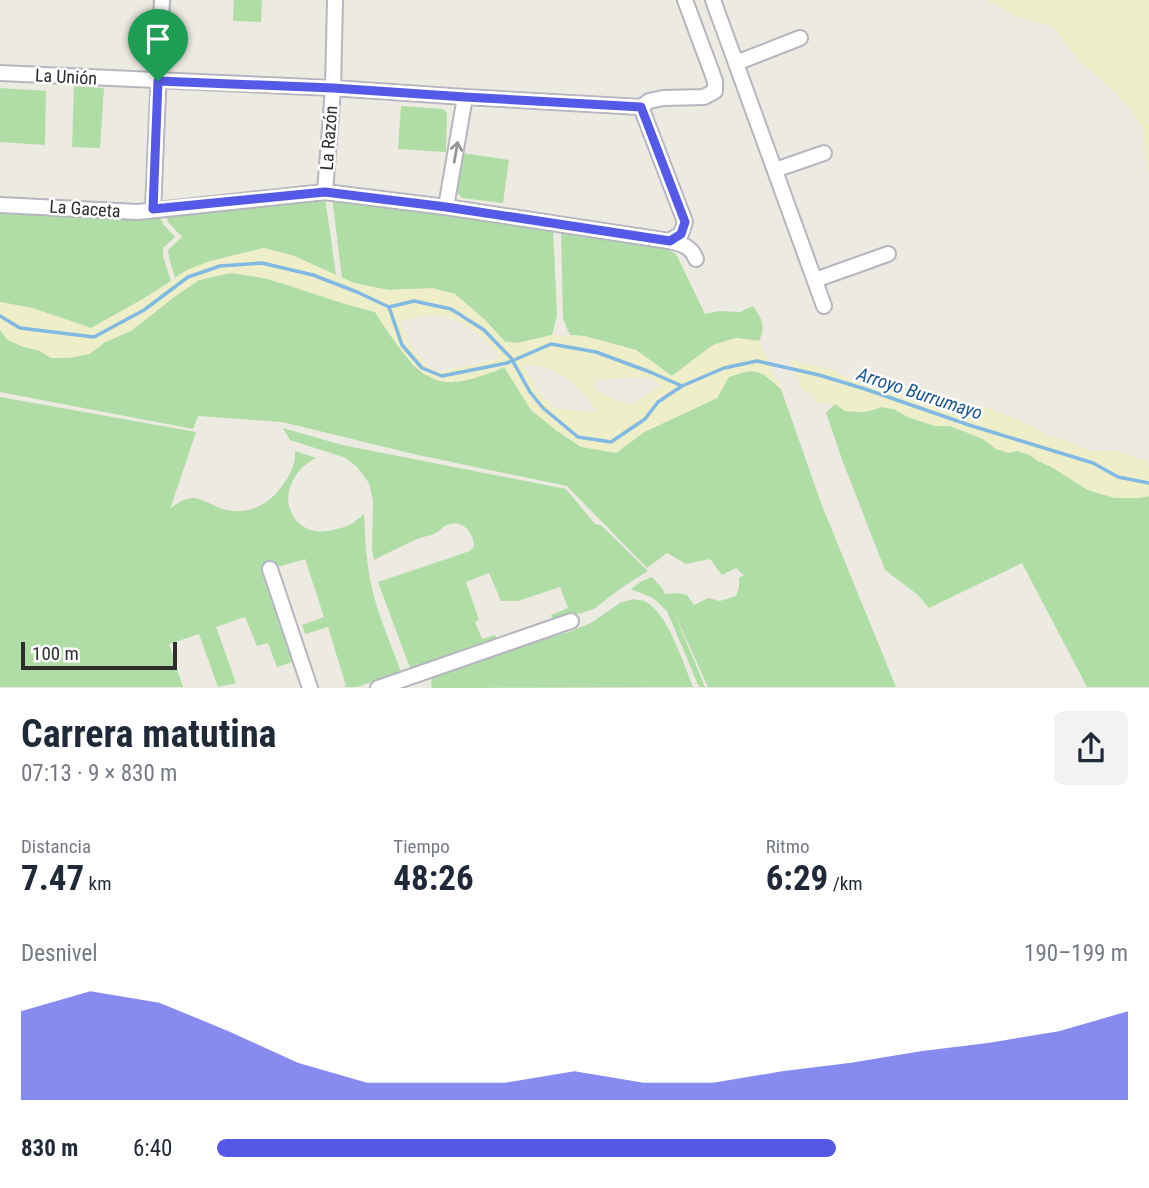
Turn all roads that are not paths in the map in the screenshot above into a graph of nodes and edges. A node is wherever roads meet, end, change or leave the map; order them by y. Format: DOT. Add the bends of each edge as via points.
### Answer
graph roads {
  1 [pos="162,0"];
  2 [pos="335,0"];
  3 [pos="685,0"];
  4 [pos="713,0"];
  5 [pos="800,38"];
  6 [pos="736,63"];
  7 [pos="0,73"];
  8 [pos="158,81"];
  9 [pos="333,88"];
  10 [pos="465,97"];
  11 [pos="641,107"];
  12 [pos="824,153"];
  13 [pos="775,170"];
  14 [pos="325,192"];
  15 [pos="0,205"];
  16 [pos="446,207"];
  17 [pos="153,209"];
  18 [pos="670,241"];
  19 [pos="888,254"];
  20 [pos="696,259"];
  21 [pos="815,280"];
  22 [pos="824,306"];
  23 [pos="270,569"];
  24 [pos="571,621"];
  25 [pos="419,673"];
  26 [pos="310,688"];
  27 [pos="378,688"];
  28 [pos="426,688"];
  1 -- 8 [label="street"];
  2 -- 9 [label="street, La Razón"];
  3 -- 11 [label="street, La Unión" via="715,91 704,97 649,101"];
  4 -- 6 [label="street"];
  5 -- 6 [label="street"];
  6 -- 13 [label="street"];
  7 -- 8 [label="street, La Unión"];
  8 -- 9 [label="street, La Unión"];
  8 -- 17 [label="street"];
  9 -- 10 [label="street, La Unión"];
  9 -- 14 [label="street, La Razón"];
  10 -- 11 [label="street, La Unión"];
  16 -- 10 [label="street, one-way"];
  11 -- 18 [label="street" via="685,222 681,234"];
  12 -- 13 [label="street"];
  13 -- 21 [label="street"];
  14 -- 16 [label="street, La Gaceta"];
  14 -- 17 [label="street, La Gaceta"];
  15 -- 17 [label="street, La Gaceta"];
  16 -- 18 [label="street, La Gaceta"];
  18 -- 20 [label="street, La Gaceta" via="691,249"];
  19 -- 21 [label="street"];
  21 -- 22 [label="street"];
  23 -- 26 [label="street"];
  24 -- 25 [label="street"];
  25 -- 27 [label="street"];
  25 -- 28 [label="street"];
}
